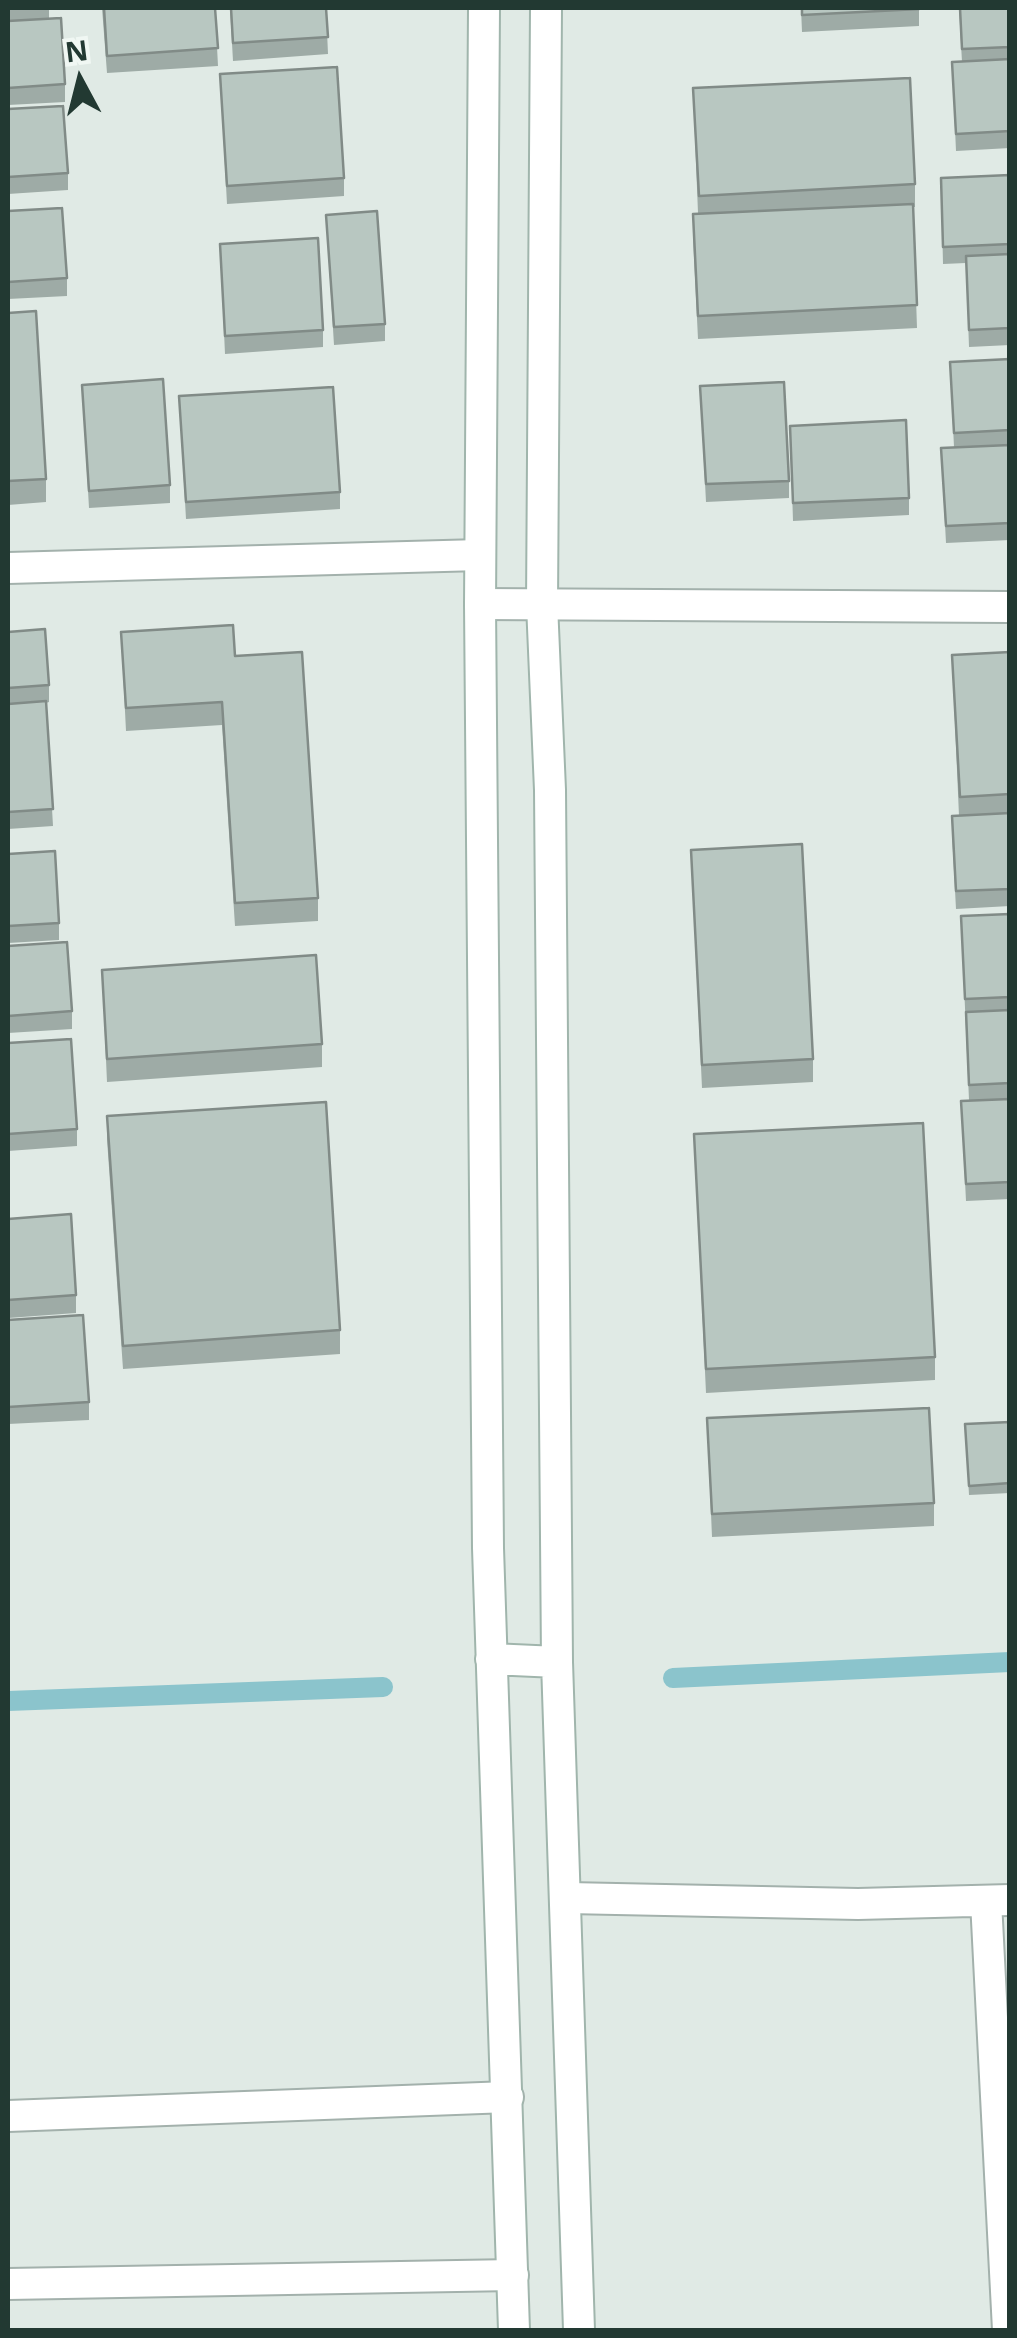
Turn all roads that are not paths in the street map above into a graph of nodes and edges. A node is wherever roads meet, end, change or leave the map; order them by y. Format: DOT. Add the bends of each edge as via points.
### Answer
graph roads {
  1 [pos="484,8"];
  2 [pos="546,8"];
  3 [pos="480,555"];
  4 [pos="8,568"];
  5 [pos="480,604"];
  6 [pos="542,604"];
  7 [pos="1010,607"];
  8 [pos="491,1659"];
  9 [pos="557,1662"];
  10 [pos="568,1898"];
  11 [pos="998,1900"];
  12 [pos="508,2096"];
  13 [pos="8,2116"];
  14 [pos="513,2276"];
  15 [pos="8,2284"];
  16 [pos="514,2330"];
  17 [pos="580,2330"];
  18 [pos="1008,2330"];
  1 -- 3 [label="main road"];
  2 -- 6 [label="main road"];
  3 -- 4 [label="main road"];
  3 -- 5 [label="main road"];
  5 -- 6 [label="main road"];
  5 -- 8 [label="main road"];
  6 -- 7 [label="main road"];
  6 -- 9 [label="main road" via="550,790"];
  8 -- 9 [label="main road"];
  8 -- 12 [label="main road"];
  9 -- 10 [label="main road"];
  10 -- 11 [label="main road"];
  10 -- 17 [label="main road"];
  11 -- 18 [label="main road"];
  12 -- 13 [label="main road"];
  12 -- 14 [label="main road"];
  14 -- 15 [label="main road"];
  14 -- 16 [label="main road"];
}
